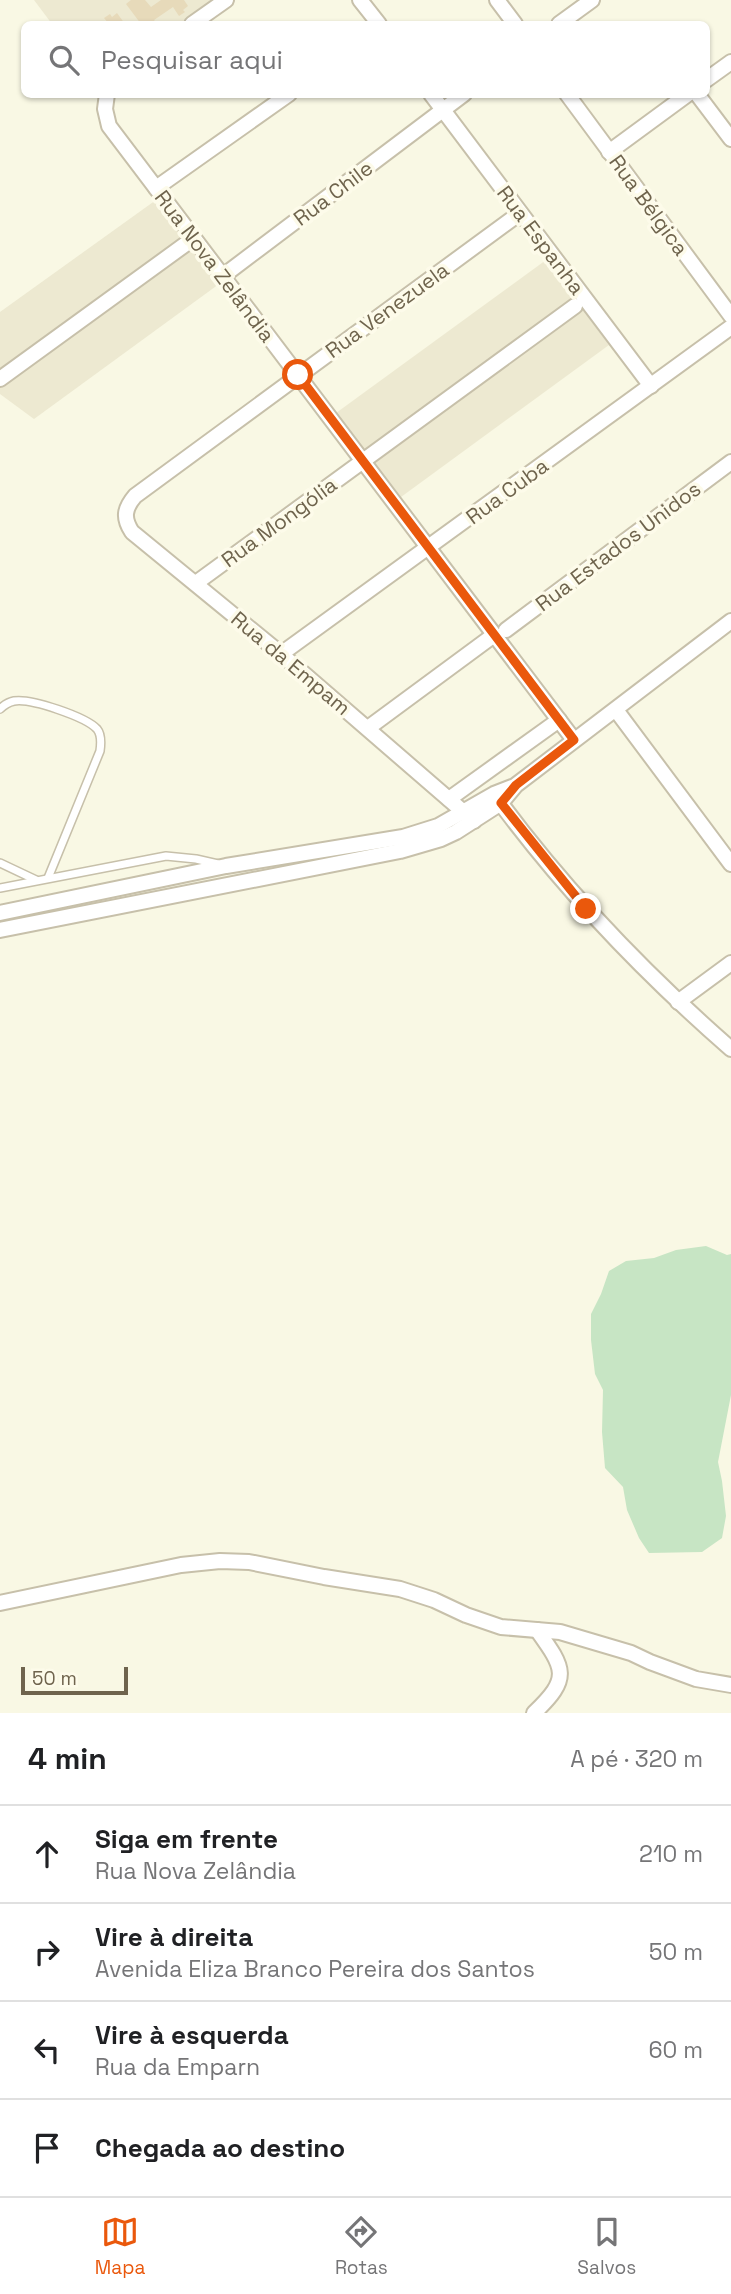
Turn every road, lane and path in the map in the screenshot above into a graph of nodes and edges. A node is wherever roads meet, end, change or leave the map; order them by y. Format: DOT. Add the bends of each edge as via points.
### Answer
graph roads {
  1 [pos="226,0"];
  2 [pos="360,0"];
  3 [pos="497,0"];
  4 [pos="592,0"];
  5 [pos="196,21"];
  6 [pos="377,21"];
  7 [pos="513,21"];
  8 [pos="563,21"];
  9 [pos="731,62"];
  10 [pos="710,77"];
  11 [pos="106,98"];
  12 [pos="283,98"];
  13 [pos="434,98"];
  14 [pos="459,98"];
  15 [pos="570,98"];
  16 [pos="683,98"];
  17 [pos="700,98"];
  18 [pos="443,110"];
  19 [pos="731,139"];
  20 [pos="609,152"];
  21 [pos="156,188"];
  22 [pos="520,213"];
  23 [pos="194,238"];
  24 [pos="223,276"];
  25 [pos="575,306"];
  26 [pos="731,316"];
  27 [pos="731,327"];
  28 [pos="298,375"];
  29 [pos="0,379"];
  30 [pos="651,386"];
  31 [pos="362,461"];
  32 [pos="731,462"];
  33 [pos="125,512"];
  34 [pos="429,548"];
  35 [pos="195,583"];
  36 [pos="731,621"];
  37 [pos="500,632"];
  38 [pos="281,654"];
  39 [pos="0,709"];
  40 [pos="616,709"];
  41 [pos="559,720"];
  42 [pos="368,728"];
  43 [pos="574,740"];
  44 [pos="449,799"];
  45 [pos="497,799"];
  46 [pos="469,816"];
  47 [pos="0,863"];
  48 [pos="731,864"];
  49 [pos="226,866"];
  50 [pos="48,878"];
  51 [pos="37,881"];
  52 [pos="0,888"];
  53 [pos="0,914"];
  54 [pos="0,930"];
  55 [pos="731,963"];
  56 [pos="678,1002"];
  57 [pos="731,1049"];
  58 [pos="0,1603"];
  59 [pos="537,1630"];
  60 [pos="731,1685"];
  61 [pos="534,1713"];
  1 -- 5 [label="street"];
  2 -- 6 [label="street"];
  3 -- 7 [label="street"];
  4 -- 8 [label="street"];
  9 -- 10 [label="street"];
  11 -- 21 [label="street, Rua Nova Zelândia" via="109,126"];
  12 -- 21 [label="street"];
  13 -- 18 [label="street, Rua Espanha"];
  14 -- 18 [label="street, Rua Chile"];
  15 -- 20 [label="street, Rua Bélgica"];
  16 -- 20 [label="street"];
  17 -- 19 [label="street"];
  18 -- 22 [label="street, Rua Espanha"];
  18 -- 24 [label="street, Rua Chile"];
  20 -- 26 [label="street, Rua Bélgica"];
  21 -- 23 [label="street, Rua Nova Zelândia"];
  22 -- 28 [label="street, Rua Venezuela"];
  22 -- 30 [label="street, Rua Espanha"];
  23 -- 24 [label="street, Rua Nova Zelândia"];
  23 -- 29 [label="street"];
  24 -- 28 [label="street, Rua Nova Zelândia"];
  25 -- 31 [label="street, Rua Mongólia"];
  27 -- 30 [label="street, Rua Cuba"];
  28 -- 31 [label="street, Rua Nova Zelândia"];
  28 -- 33 [label="street, Rua Venezuela" via="135,496"];
  30 -- 34 [label="street, Rua Cuba"];
  31 -- 34 [label="street, Rua Nova Zelândia"];
  31 -- 35 [label="street, Rua Mongólia"];
  32 -- 37 [label="street, Rua Estados Unidos"];
  33 -- 35 [label="street, Rua da Empam" via="132,532"];
  34 -- 37 [label="street, Rua Nova Zelândia"];
  34 -- 38 [label="street, Rua Cuba"];
  35 -- 38 [label="street, Rua da Empam"];
  36 -- 40 [label="street"];
  37 -- 41 [label="street, Rua Nova Zelândia"];
  37 -- 42 [label="street, Rua Estados Unidos"];
  38 -- 42 [label="street, Rua da Empam"];
  39 -- 50 [label="lane" via="17,700 55,708 97,729 101,737 100,751"];
  40 -- 43 [label="street"];
  40 -- 48 [label="street"];
  41 -- 43 [label="street, Rua Nova Zelândia"];
  41 -- 44 [label="street"];
  42 -- 44 [label="street, Rua da Empam"];
  43 -- 45 [label="street"];
  44 -- 46 [label="street, Rua da Empam"];
  45 -- 46 [label="street"];
  45 -- 56 [label="street" via="586,909"];
  46 -- 49 [label="street" via="403,837"];
  46 -- 54 [label="street" via="442,839 400,851"];
  47 -- 51 [label="lane"];
  49 -- 50 [label="lane" via="166,856"];
  49 -- 53 [label="street"];
  50 -- 51 [label="lane"];
  51 -- 52 [label="lane"];
  55 -- 56 [label="street"];
  56 -- 57 [label="street"];
  58 -- 59 [label="street" via="181,1565 249,1562 400,1589 501,1627"];
  59 -- 60 [label="street" via="618,1648 696,1679"];
  59 -- 61 [label="street" via="559,1666 561,1678 550,1698"];
}
